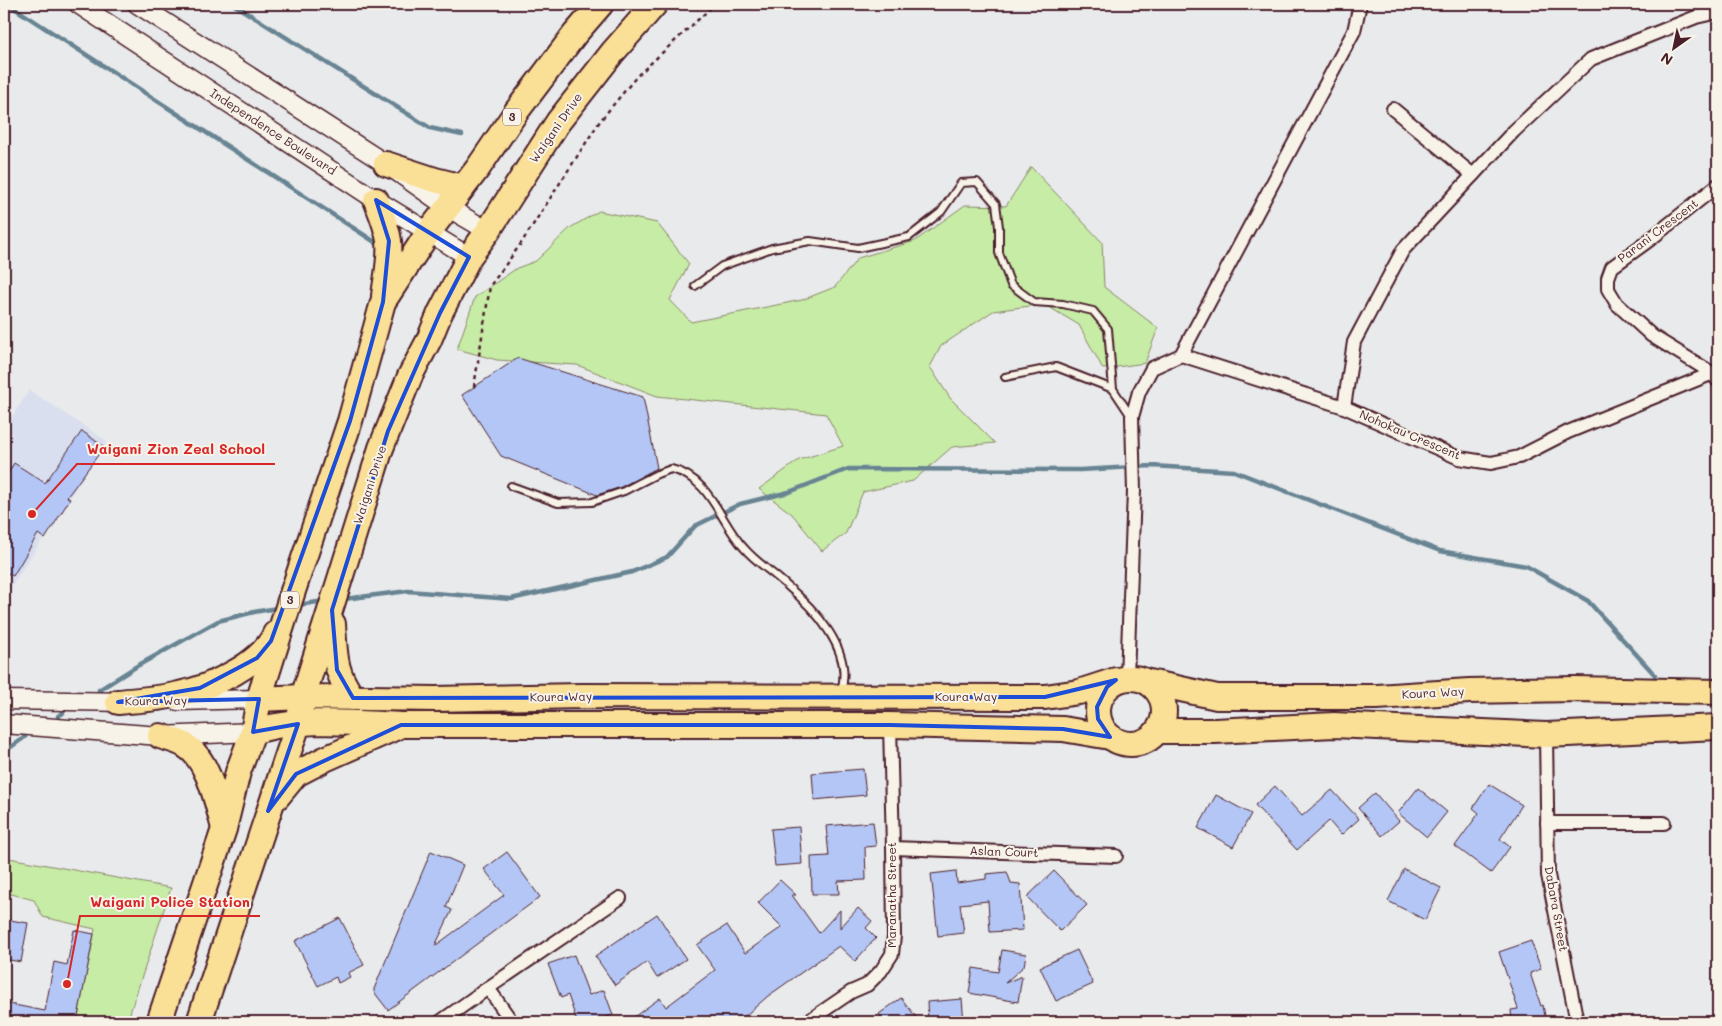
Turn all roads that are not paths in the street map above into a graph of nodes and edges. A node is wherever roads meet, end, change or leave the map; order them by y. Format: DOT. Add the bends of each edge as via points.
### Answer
graph roads {
  1 [pos="78,4"];
  2 [pos="137,4"];
  3 [pos="600,4"];
  4 [pos="655,4"];
  5 [pos="1360,4"];
  6 [pos="1718,12"];
  7 [pos="1392,109"];
  8 [pos="386,164"];
  9 [pos="1473,175"];
  10 [pos="1718,185"];
  11 [pos="463,187"];
  12 [pos="376,200"];
  13 [pos="447,207"];
  14 [pos="488,230"];
  15 [pos="428,233"];
  16 [pos="469,257"];
  17 [pos="695,286"];
  18 [pos="383,302"];
  19 [pos="1181,355"];
  20 [pos="1716,375"];
  21 [pos="1005,377"];
  22 [pos="1113,389"];
  23 [pos="1344,407"];
  24 [pos="1132,417"];
  25 [pos="511,486"];
  26 [pos="292,594"];
  27 [pos="332,610"];
  28 [pos="1131,680"];
  29 [pos="1718,692"];
  30 [pos="303,697"];
  31 [pos="839,697"];
  32 [pos="353,698"];
  33 [pos="259,699"];
  34 [pos="4,700"];
  35 [pos="118,702"];
  36 [pos="4,724"];
  37 [pos="298,724"];
  38 [pos="401,725"];
  39 [pos="890,725"];
  40 [pos="1718,727"];
  41 [pos="1157,731"];
  42 [pos="253,732"];
  43 [pos="1546,735"];
  44 [pos="160,736"];
  45 [pos="1110,737"];
  46 [pos="268,811"];
  47 [pos="1547,823"];
  48 [pos="1664,823"];
  49 [pos="224,829"];
  50 [pos="893,848"];
  51 [pos="1116,856"];
  52 [pos="620,898"];
  53 [pos="488,988"];
  54 [pos="159,1022"];
  55 [pos="199,1022"];
  56 [pos="440,1022"];
  57 [pos="512,1022"];
  58 [pos="807,1022"];
  59 [pos="1577,1022"];
  1 -- 12 [label="street, Independence Boulevard"];
  2 -- 8 [label="street"];
  3 -- 11 [label="highway, 3" via="516,112"];
  4 -- 14 [label="highway, Waigani Drive" via="558,122"];
  5 -- 19 [label="street" via="1354,31"];
  6 -- 9 [label="street" via="1696,17 1591,59 1514,131"];
  7 -- 9 [label="street"];
  8 -- 11 [label="highway"];
  8 -- 13 [label="street"];
  9 -- 23 [label="street" via="1403,250 1354,342"];
  10 -- 20 [label="street, Parani Crescent" via="1612,267 1608,278 1608,289 1617,304 1652,336"];
  11 -- 13 [label="highway, 3"];
  12 -- 15 [label="street, Independence Boulevard"];
  12 -- 18 [label="highway" via="389,241"];
  13 -- 14 [label="street"];
  13 -- 15 [label="highway, 3"];
  14 -- 16 [label="highway, Waigani Drive"];
  15 -- 16 [label="street, Independence Boulevard"];
  15 -- 18 [label="highway, 3"];
  16 -- 27 [label="highway, Waigani Drive" via="410,376 388,431 354,531"];
  17 -- 22 [label="lane" via="722,266 772,248 810,241 858,248 909,237 941,212 961,183 978,182 996,204 999,253 1011,285 1034,302 1093,311 1108,329"];
  18 -- 26 [label="highway, 3" via="350,421"];
  19 -- 23 [label="street, Nohokau Crescent"];
  19 -- 24 [label="street" via="1152,368 1139,392"];
  20 -- 23 [label="street, Nohokau Crescent" via="1568,432 1519,456 1491,462 1459,458"];
  21 -- 22 [label="lane" via="1056,367"];
  22 -- 24 [label="lane"];
  24 -- 28 [label="street"];
  25 -- 31 [label="lane" via="558,503 592,502 671,470 692,478 701,485 742,546 805,602 832,638 842,658 844,679"];
  26 -- 33 [label="highway, 3"];
  26 -- 35 [label="highway" via="271,641 257,658 245,666 214,682 179,694"];
  27 -- 30 [label="highway, Waigani Drive"];
  27 -- 32 [label="highway" via="337,670"];
  28 -- 29 [label="highway, Koura Way" via="1217,697 1376,696 1575,689"];
  28 -- 31 [label="highway, Koura Way" via="1045,697"];
  28 -- 41 [label="highway" via="1157,690 1163,700 1163,721"];
  28 -- 45 [label="highway" via="1106,687 1100,696 1098,719"];
  30 -- 32 [label="highway, Koura Way"];
  30 -- 33 [label="highway, Koura Way"];
  30 -- 37 [label="highway, Waigani Drive"];
  31 -- 32 [label="highway, Koura Way"];
  33 -- 35 [label="street, Koura Way"];
  33 -- 42 [label="highway, 3"];
  34 -- 35 [label="street, Koura Way"];
  36 -- 44 [label="street"];
  37 -- 38 [label="highway"];
  37 -- 42 [label="highway"];
  37 -- 46 [label="highway, Waigani Drive"];
  38 -- 39 [label="highway"];
  38 -- 46 [label="highway" via="296,774"];
  39 -- 45 [label="highway" via="1063,729"];
  39 -- 50 [label="street, Maranatha Street"];
  40 -- 43 [label="highway"];
  41 -- 43 [label="highway" via="1334,725"];
  41 -- 45 [label="highway" via="1140,743 1119,742"];
  42 -- 44 [label="street"];
  42 -- 49 [label="highway, 3" via="238,772"];
  43 -- 47 [label="street, Dabara Street"];
  44 -- 49 [label="highway" via="187,746 196,754 211,784"];
  46 -- 55 [label="highway, Waigani Drive"];
  47 -- 48 [label="street"];
  47 -- 59 [label="street, Dabara Street" via="1548,875"];
  49 -- 54 [label="highway, 3"];
  50 -- 51 [label="street, Aslan Court"];
  50 -- 58 [label="street, Maranatha Street" via="892,954 867,985"];
  52 -- 53 [label="street"];
  53 -- 56 [label="street"];
  53 -- 57 [label="street"];
}
